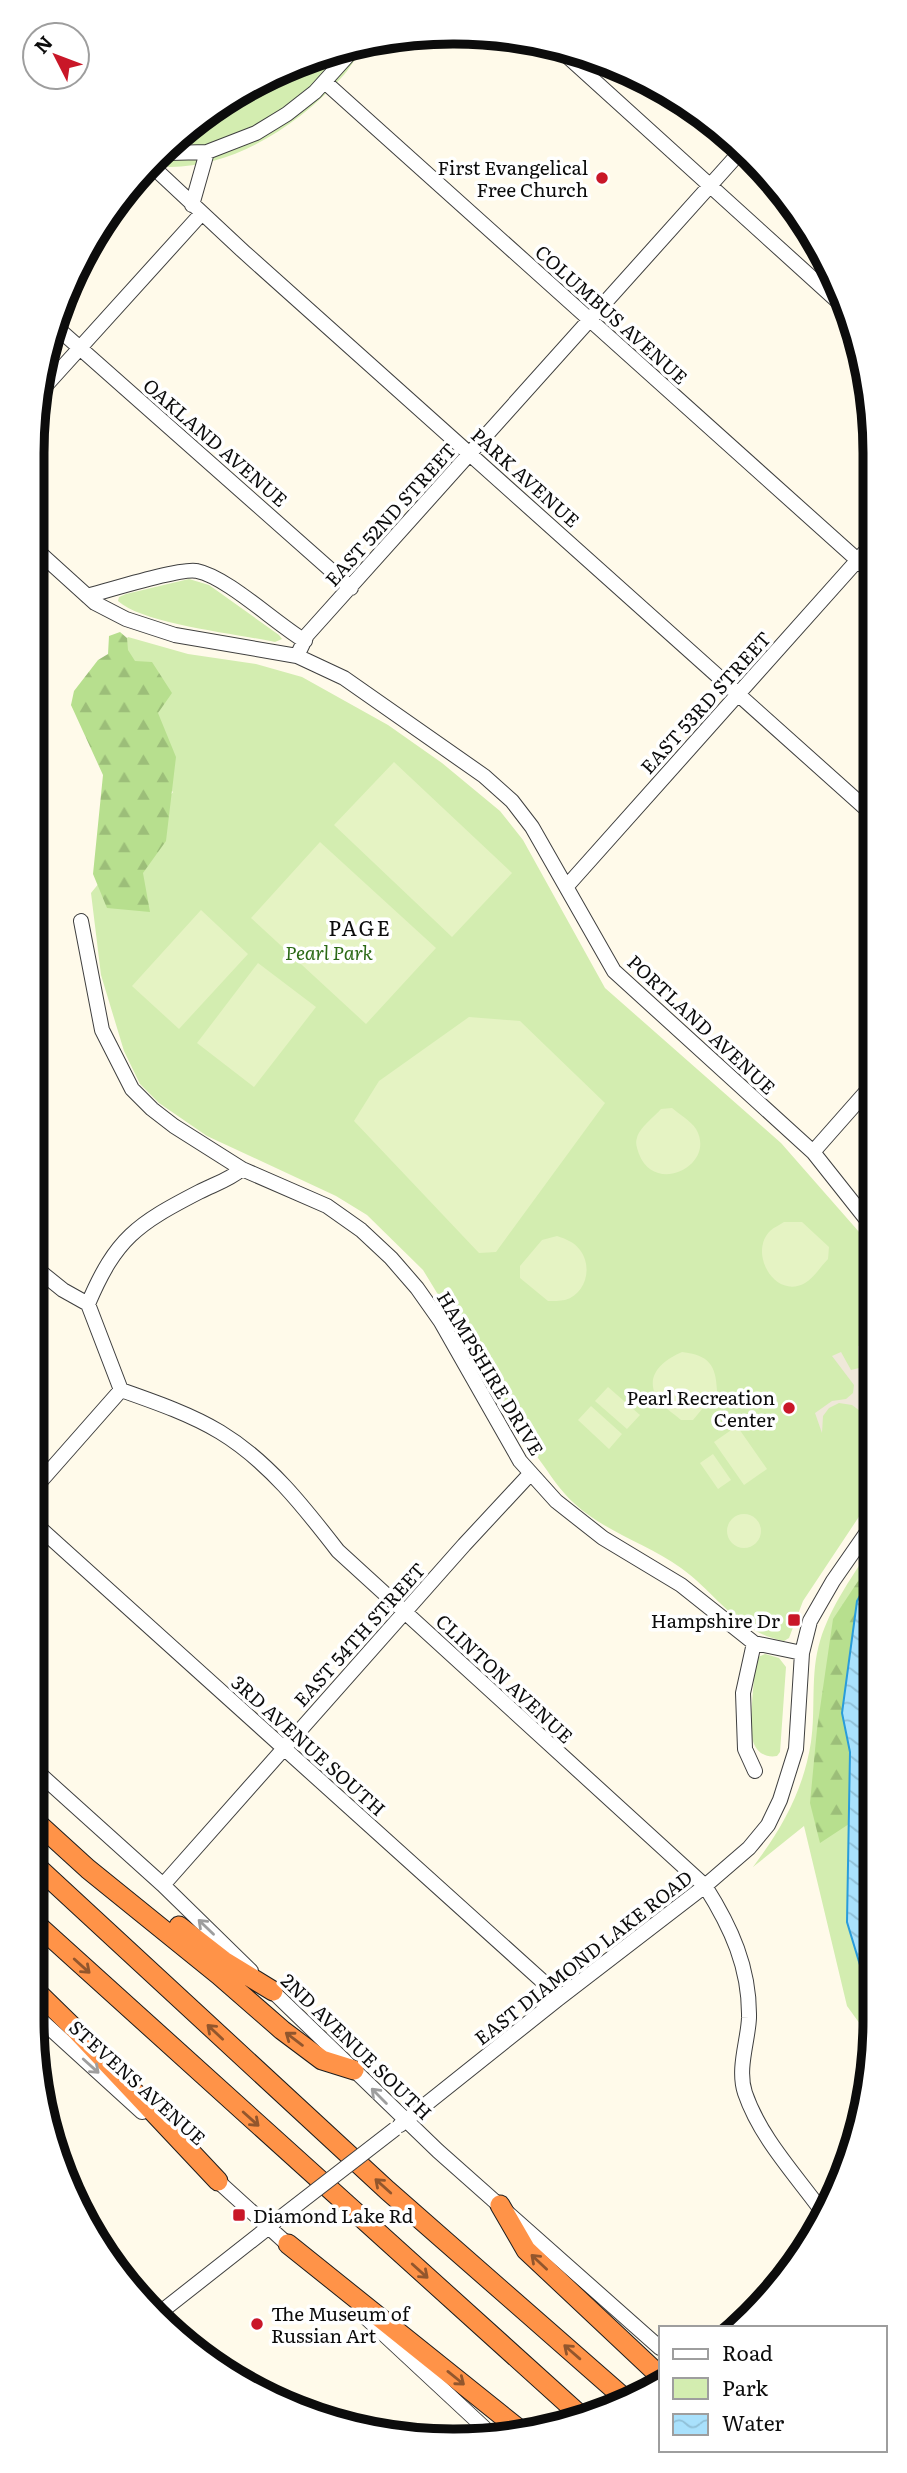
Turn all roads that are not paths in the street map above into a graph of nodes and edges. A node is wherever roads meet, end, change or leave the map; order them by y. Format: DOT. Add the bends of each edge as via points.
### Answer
graph roads {
  1 [pos="346,58"];
  2 [pos="574,62"];
  3 [pos="326,83"];
  4 [pos="206,152"];
  5 [pos="175,153"];
  6 [pos="736,157"];
  7 [pos="157,171"];
  8 [pos="711,185"];
  9 [pos="197,209"];
  10 [pos="831,295"];
  11 [pos="590,320"];
  12 [pos="62,332"];
  13 [pos="80,348"];
  14 [pos="51,380"];
  15 [pos="471,453"];
  16 [pos="863,555"];
  17 [pos="44,557"];
  18 [pos="858,561"];
  19 [pos="863,565"];
  20 [pos="351,588"];
  21 [pos="87,596"];
  22 [pos="305,641"];
  23 [pos="297,656"];
  24 [pos="738,694"];
  25 [pos="863,806"];
  26 [pos="567,886"];
  27 [pos="81,921"];
  28 [pos="863,1095"];
  29 [pos="813,1152"];
  30 [pos="242,1169"];
  31 [pos="863,1215"];
  32 [pos="44,1275"];
  33 [pos="88,1304"];
  34 [pos="121,1390"];
  35 [pos="530,1474"];
  36 [pos="44,1477"];
  37 [pos="44,1532"];
  38 [pos="863,1538"];
  39 [pos="404,1612"];
  40 [pos="754,1643"];
  41 [pos="802,1653"];
  42 [pos="284,1748"];
  43 [pos="755,1771"];
  44 [pos="44,1778"];
  45 [pos="44,1828"];
  46 [pos="44,1830"];
  47 [pos="44,1873"];
  48 [pos="163,1885"];
  49 [pos="705,1886"];
  50 [pos="44,1931"];
  51 [pos="272,1991"];
  52 [pos="558,1998"];
  53 [pos="44,1999"];
  54 [pos="44,2028"];
  55 [pos="354,2070"];
  56 [pos="400,2125"];
  57 [pos="218,2181"];
  58 [pos="500,2205"];
  59 [pos="818,2206"];
  60 [pos="274,2222"];
  61 [pos="288,2244"];
  62 [pos="164,2309"];
  63 [pos="494,2338"];
  64 [pos="659,2347"];
  65 [pos="658,2374"];
  66 [pos="619,2394"];
  67 [pos="575,2411"];
  68 [pos="562,2414"];
  69 [pos="513,2425"];
  70 [pos="484,2428"];
  1 -- 3 [label="street"];
  2 -- 8 [label="street"];
  3 -- 4 [label="street" via="256,134"];
  3 -- 11 [label="street, COLUMBUS AVENUE"];
  4 -- 5 [label="street"];
  4 -- 9 [label="street"];
  6 -- 8 [label="street, EAST 52ND STREET"];
  7 -- 9 [label="street, PARK AVENUE"];
  8 -- 10 [label="street"];
  8 -- 11 [label="street, EAST 52ND STREET"];
  9 -- 13 [label="street"];
  9 -- 15 [label="street, PARK AVENUE"];
  11 -- 15 [label="street, EAST 52ND STREET"];
  11 -- 18 [label="street, COLUMBUS AVENUE"];
  12 -- 13 [label="street, OAKLAND AVENUE"];
  13 -- 14 [label="street"];
  13 -- 20 [label="street, OAKLAND AVENUE"];
  15 -- 20 [label="street, EAST 52ND STREET"];
  15 -- 24 [label="street, PARK AVENUE"];
  16 -- 18 [label="street, EAST 53RD STREET"];
  17 -- 21 [label="street, PORTLAND AVENUE"];
  18 -- 19 [label="street, COLUMBUS AVENUE"];
  18 -- 24 [label="street, EAST 53RD STREET"];
  20 -- 22 [label="street, EAST 52ND STREET"];
  21 -- 22 [label="street" via="195,570 220,580"];
  21 -- 23 [label="street, PORTLAND AVENUE" via="126,619 175,635"];
  22 -- 23 [label="street, EAST 52ND STREET"];
  23 -- 26 [label="street, PORTLAND AVENUE" via="344,678 484,776 532,827"];
  24 -- 25 [label="street, PARK AVENUE"];
  24 -- 26 [label="street, EAST 53RD STREET"];
  26 -- 29 [label="street, PORTLAND AVENUE" via="614,971"];
  27 -- 30 [label="street, HAMPSHIRE DRIVE" via="102,1030 132,1089 174,1126"];
  28 -- 29 [label="street"];
  29 -- 31 [label="street, PORTLAND AVENUE"];
  30 -- 33 [label="street" via="137,1227 115,1251"];
  30 -- 35 [label="street, HAMPSHIRE DRIVE" via="327,1206 391,1258 440,1322"];
  32 -- 33 [label="street"];
  33 -- 34 [label="street"];
  34 -- 36 [label="street"];
  34 -- 39 [label="street, CLINTON AVENUE" via="189,1416 250,1453 338,1551"];
  35 -- 39 [label="street, EAST 54TH STREET"];
  35 -- 40 [label="street, HAMPSHIRE DRIVE" via="577,1519 681,1585"];
  37 -- 42 [label="street, 3RD AVENUE SOUTH"];
  38 -- 41 [label="street, EAST DIAMOND LAKE ROAD" via="810,1621"];
  39 -- 42 [label="street, EAST 54TH STREET"];
  39 -- 49 [label="street, CLINTON AVENUE"];
  40 -- 41 [label="street, HAMPSHIRE DRIVE"];
  40 -- 43 [label="street" via="743,1693 745,1749"];
  41 -- 49 [label="street, EAST DIAMOND LAKE ROAD" via="796,1749 780,1800 749,1848"];
  42 -- 48 [label="street, EAST 54TH STREET"];
  42 -- 52 [label="street, 3RD AVENUE SOUTH"];
  44 -- 48 [label="street, 2ND AVENUE SOUTH"];
  45 -- 51 [label="highway"];
  55 -- 46 [label="highway, one-way" via="322,2060 282,2030"];
  66 -- 47 [label="highway, one-way" via="387,2190"];
  51 -- 48 [label="street, 2ND AVENUE SOUTH, one-way"];
  49 -- 52 [label="street, EAST DIAMOND LAKE ROAD"];
  49 -- 59 [label="street, CLINTON AVENUE" via="733,1934 748,1989 744,2090 761,2128"];
  50 -- 63 [label="highway, one-way"];
  51 -- 55 [label="street, 2ND AVENUE SOUTH"];
  52 -- 56 [label="street, EAST DIAMOND LAKE ROAD"];
  53 -- 57 [label="highway"];
  54 -- 57 [label="street, STEVENS AVENUE, one-way"];
  56 -- 55 [label="street, 2ND AVENUE SOUTH, one-way"];
  56 -- 58 [label="street, 2ND AVENUE SOUTH"];
  56 -- 60 [label="street, EAST DIAMOND LAKE ROAD, bridge"];
  57 -- 60 [label="street, STEVENS AVENUE"];
  58 -- 64 [label="street, 2ND AVENUE SOUTH"];
  65 -- 58 [label="highway, one-way" via="526,2250"];
  60 -- 61 [label="street, STEVENS AVENUE"];
  60 -- 62 [label="street, EAST DIAMOND LAKE ROAD"];
  61 -- 69 [label="highway, one-way"];
  61 -- 70 [label="street"];
  63 -- 67 [label="highway"];
  63 -- 68 [label="highway"];
}
